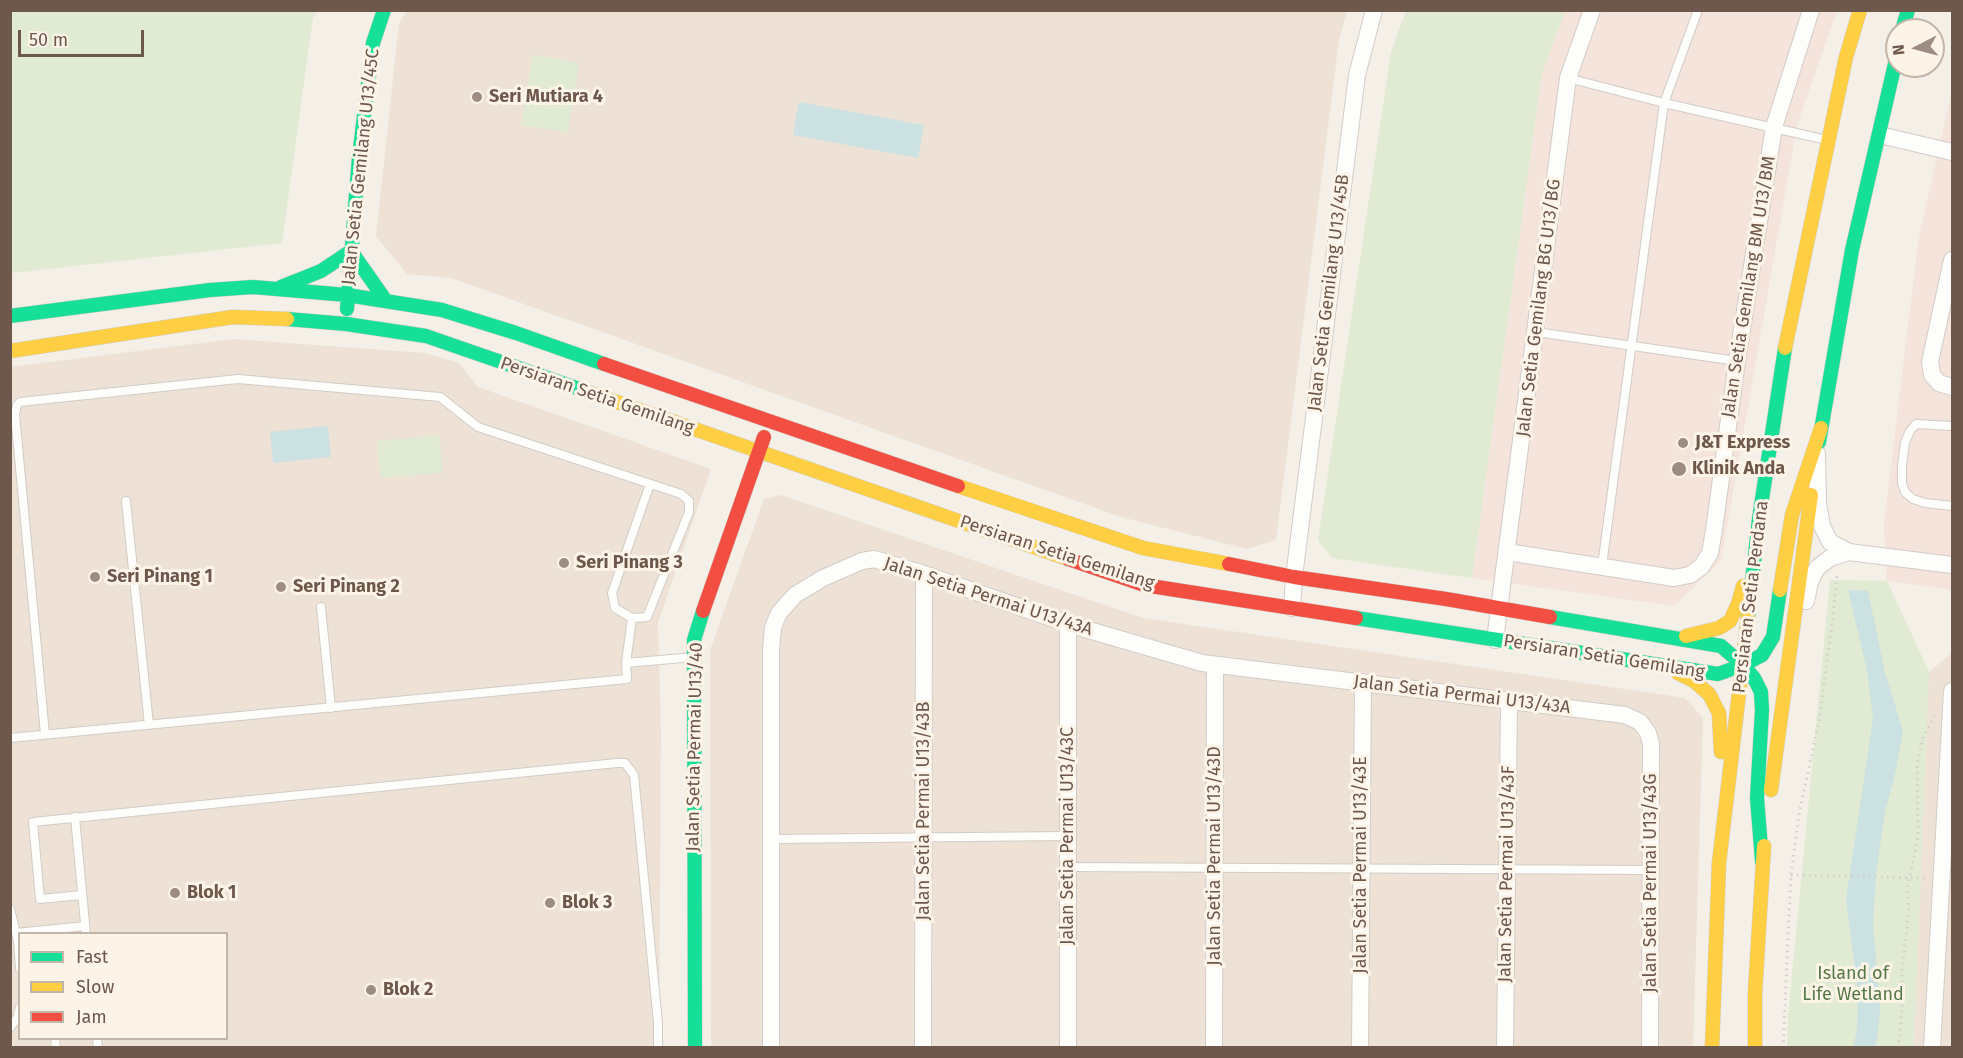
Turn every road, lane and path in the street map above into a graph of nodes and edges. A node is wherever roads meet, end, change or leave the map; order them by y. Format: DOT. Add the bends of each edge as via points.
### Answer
graph roads {
  1 [pos="384,10"];
  2 [pos="1374,10"];
  3 [pos="1592,10"];
  4 [pos="1698,10"];
  5 [pos="1811,10"];
  6 [pos="1860,10"];
  7 [pos="1568,78"];
  8 [pos="1892,78"];
  9 [pos="1664,103"];
  10 [pos="1774,127"];
  11 [pos="1880,135"];
  12 [pos="1827,140"];
  13 [pos="1953,152"];
  14 [pos="351,251"];
  15 [pos="1953,260"];
  16 [pos="277,289"];
  17 [pos="347,295"];
  18 [pos="386,301"];
  19 [pos="10,316"];
  20 [pos="346,324"];
  21 [pos="1536,332"];
  22 [pos="1632,346"];
  23 [pos="10,351"];
  24 [pos="1737,361"];
  25 [pos="1953,387"];
  26 [pos="769,422"];
  27 [pos="1953,426"];
  28 [pos="1821,428"];
  29 [pos="759,452"];
  30 [pos="1817,454"];
  31 [pos="650,484"];
  32 [pos="126,501"];
  33 [pos="1953,506"];
  34 [pos="1759,519"];
  35 [pos="1507,552"];
  36 [pos="1844,554"];
  37 [pos="1953,565"];
  38 [pos="1602,566"];
  39 [pos="924,574"];
  40 [pos="1294,578"];
  41 [pos="321,607"];
  42 [pos="1292,608"];
  43 [pos="1500,609"];
  44 [pos="632,618"];
  45 [pos="1068,624"];
  46 [pos="1675,637"];
  47 [pos="1495,640"];
  48 [pos="694,657"];
  49 [pos="626,663"];
  50 [pos="1215,665"];
  51 [pos="1743,665"];
  52 [pos="1668,668"];
  53 [pos="1786,681"];
  54 [pos="1363,682"];
  55 [pos="1953,691"];
  56 [pos="1952,698"];
  57 [pos="1509,701"];
  58 [pos="331,708"];
  59 [pos="1640,722"];
  60 [pos="149,724"];
  61 [pos="45,734"];
  62 [pos="10,738"];
  63 [pos="75,817"];
  64 [pos="1723,824"];
  65 [pos="1068,836"];
  66 [pos="924,837"];
  67 [pos="772,838"];
  68 [pos="1762,861"];
  69 [pos="1068,867"];
  70 [pos="1215,868"];
  71 [pos="1361,868"];
  72 [pos="1507,870"];
  73 [pos="1649,870"];
  74 [pos="1791,874"];
  75 [pos="1909,876"];
  76 [pos="1947,879"];
  77 [pos="82,895"];
  78 [pos="10,909"];
  79 [pos="85,930"];
  80 [pos="39,932"];
  81 [pos="16,933"];
  82 [pos="18,951"];
  83 [pos="18,1014"];
  84 [pos="10,1028"];
  85 [pos="658,1047"];
  86 [pos="695,1047"];
  87 [pos="771,1047"];
  88 [pos="923,1047"];
  89 [pos="1068,1047"];
  90 [pos="1214,1047"];
  91 [pos="1360,1047"];
  92 [pos="1505,1047"];
  93 [pos="1650,1047"];
  94 [pos="1712,1047"];
  95 [pos="1755,1047"];
  96 [pos="1783,1047"];
  97 [pos="1898,1047"];
  98 [pos="1932,1047"];
  1 -- 14 [label="street, Jalan Setia Gemilang U13/45C" via="373,43"];
  2 -- 40 [label="street, Jalan Setia Gemilang U13/45B" via="1357,75"];
  3 -- 7 [label="street, Jalan Setia Gemilang BG U13/BG"];
  4 -- 9 [label="lane"];
  5 -- 10 [label="street, Jalan Setia Gemilang BM U13/BM"];
  6 -- 12 [label="street, Persiaran Setia Perdana"];
  7 -- 9 [label="lane"];
  7 -- 21 [label="street, Jalan Setia Gemilang BG U13/BG"];
  8 -- 11 [label="street"];
  9 -- 10 [label="lane"];
  9 -- 22 [label="lane"];
  10 -- 12 [label="lane"];
  10 -- 24 [label="street, Jalan Setia Gemilang BM U13/BM"];
  11 -- 13 [label="street"];
  11 -- 28 [label="street" via="1851,250"];
  12 -- 34 [label="street, Persiaran Setia Perdana" via="1789,324"];
  14 -- 16 [label="street" via="321,271"];
  14 -- 17 [label="street, Jalan Setia Gemilang U13/45C"];
  14 -- 18 [label="street"];
  15 -- 25 [label="street" via="1930,362 1932,375 1939,383"];
  16 -- 17 [label="street, Persiaran Setia Gemilang"];
  16 -- 19 [label="street, Persiaran Setia Gemilang" via="210,290"];
  17 -- 18 [label="street, Persiaran Setia Gemilang"];
  17 -- 20 [label="street, Jalan Setia Gemilang U13/45C"];
  18 -- 26 [label="street, Persiaran Setia Gemilang" via="442,310 516,333"];
  20 -- 23 [label="street, Persiaran Setia Gemilang" via="233,317"];
  20 -- 29 [label="street, Persiaran Setia Gemilang" via="426,336"];
  21 -- 22 [label="lane"];
  21 -- 35 [label="street, Jalan Setia Gemilang BG U13/BG"];
  22 -- 24 [label="lane"];
  22 -- 38 [label="lane"];
  24 -- 38 [label="street, Jalan Setia Gemilang BM U13/BM" via="1714,530 1710,553 1702,566 1690,576 1674,578"];
  26 -- 29 [label="street, Jalan Setia Permai U13/40"];
  26 -- 40 [label="street, Persiaran Setia Gemilang" via="1143,548"];
  27 -- 33 [label="lane" via="1917,424 1910,431 1905,442 1902,483 1914,499"];
  28 -- 30 [label="street"];
  28 -- 51 [label="street" via="1792,515 1773,637 1762,655"];
  29 -- 42 [label="street, Persiaran Setia Gemilang" via="1143,585"];
  29 -- 48 [label="street, Jalan Setia Permai U13/40" via="707,598 694,640"];
  30 -- 36 [label="street" via="1822,526 1830,542"];
  30 -- 53 [label="street"];
  31 -- 44 [label="lane" via="612,593 615,608"];
  31 -- 44 [label="lane" via="681,494 689,501 689,512 647,617"];
  31 -- 61 [label="lane" via="478,427 440,397 238,379 20,402 15,414"];
  32 -- 60 [label="lane"];
  34 -- 46 [label="street" via="1738,604 1730,621 1711,630"];
  34 -- 51 [label="street, Persiaran Setia Perdana"];
  35 -- 38 [label="street"];
  35 -- 43 [label="street, Jalan Setia Gemilang BG U13/BG"];
  36 -- 37 [label="street"];
  36 -- 53 [label="street" via="1817,568 1810,582"];
  36 -- 74 [label="path"];
  39 -- 45 [label="street, Jalan Setia Permai U13/43A"];
  39 -- 66 [label="street, Jalan Setia Permai U13/43B"];
  39 -- 67 [label="street, Jalan Setia Permai U13/43A" via="884,561 862,561 795,595 779,613 771,650"];
  40 -- 42 [label="street, Jalan Setia Gemilang U13/45B"];
  40 -- 43 [label="street, Persiaran Setia Gemilang"];
  41 -- 58 [label="lane"];
  42 -- 47 [label="street, Persiaran Setia Gemilang"];
  43 -- 46 [label="street, Persiaran Setia Gemilang"];
  43 -- 47 [label="street, Jalan Setia Gemilang BG U13/BG"];
  44 -- 49 [label="lane"];
  45 -- 50 [label="street, Jalan Setia Permai U13/43A"];
  45 -- 65 [label="street, Jalan Setia Permai U13/43C"];
  46 -- 51 [label="street, Persiaran Setia Gemilang" via="1721,646"];
  47 -- 52 [label="street, Persiaran Setia Gemilang"];
  48 -- 49 [label="lane"];
  48 -- 86 [label="street, Jalan Setia Permai U13/40"];
  49 -- 58 [label="lane" via="627,679"];
  50 -- 54 [label="street, Jalan Setia Permai U13/43A"];
  50 -- 70 [label="street, Jalan Setia Permai U13/43D"];
  51 -- 52 [label="street, Persiaran Setia Gemilang" via="1718,674"];
  51 -- 64 [label="street, Persiaran Setia Perdana"];
  51 -- 68 [label="street" via="1761,692 1757,798"];
  52 -- 64 [label="street" via="1709,694 1719,713"];
  53 -- 68 [label="street"];
  54 -- 57 [label="street, Jalan Setia Permai U13/43A"];
  54 -- 71 [label="street, Jalan Setia Permai U13/43E"];
  55 -- 56 [label="street"];
  56 -- 75 [label="path" via="1934,716 1923,738 1917,765 1918,836"];
  56 -- 76 [label="street"];
  57 -- 59 [label="street, Jalan Setia Permai U13/43A" via="1625,715"];
  57 -- 72 [label="street, Jalan Setia Permai U13/43F"];
  58 -- 60 [label="lane"];
  59 -- 73 [label="street, Jalan Setia Permai U13/43G" via="1651,744"];
  60 -- 61 [label="lane"];
  61 -- 62 [label="lane"];
  63 -- 77 [label="lane"];
  63 -- 77 [label="lane" via="33,822 40,899"];
  63 -- 85 [label="lane" via="625,763 634,775"];
  64 -- 94 [label="street, Persiaran Setia Perdana"];
  65 -- 66 [label="lane"];
  65 -- 69 [label="street, Jalan Setia Permai U13/43C"];
  66 -- 67 [label="lane"];
  66 -- 88 [label="street, Jalan Setia Permai U13/43B"];
  67 -- 87 [label="street, Jalan Setia Permai U13/43A"];
  68 -- 95 [label="street"];
  69 -- 70 [label="lane"];
  69 -- 89 [label="street, Jalan Setia Permai U13/43C"];
  70 -- 71 [label="lane"];
  70 -- 90 [label="street, Jalan Setia Permai U13/43D"];
  71 -- 72 [label="lane"];
  71 -- 91 [label="street, Jalan Setia Permai U13/43E"];
  72 -- 73 [label="lane"];
  72 -- 92 [label="street, Jalan Setia Permai U13/43F"];
  73 -- 93 [label="street, Jalan Setia Permai U13/43G"];
  74 -- 75 [label="path"];
  74 -- 96 [label="path"];
  75 -- 76 [label="path"];
  75 -- 97 [label="path"];
  76 -- 98 [label="street"];
  77 -- 79 [label="lane"];
  78 -- 81 [label="lane"];
  79 -- 80 [label="lane"];
  81 -- 82 [label="lane"];
  83 -- 84 [label="lane"];
}
